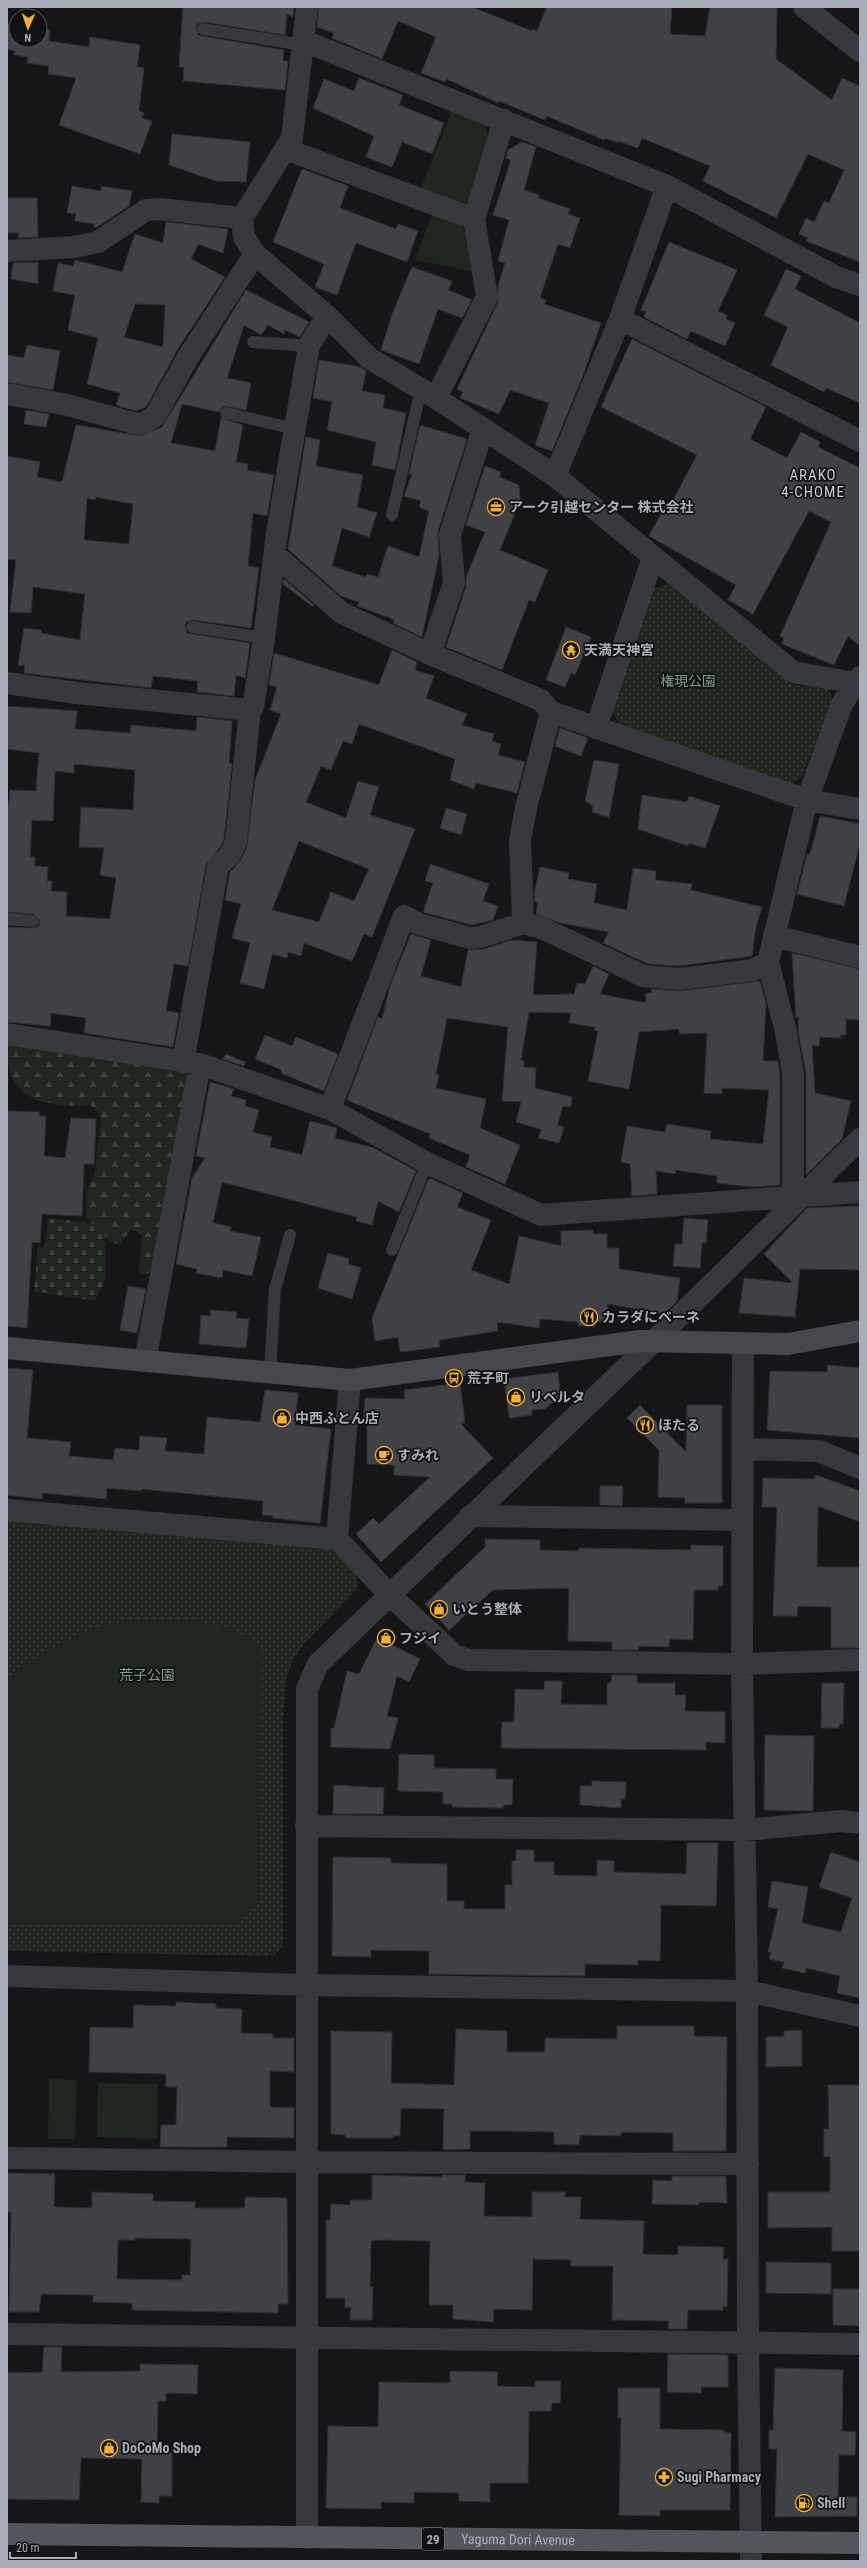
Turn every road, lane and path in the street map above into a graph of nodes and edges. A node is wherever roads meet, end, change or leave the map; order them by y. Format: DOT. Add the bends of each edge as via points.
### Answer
graph roads {
  1 [pos="307,7"];
  2 [pos="804,7"];
  3 [pos="203,29"];
  4 [pos="303,43"];
  5 [pos="860,51"];
  6 [pos="504,120"];
  7 [pos="285,149"];
  8 [pos="667,186"];
  9 [pos="242,218"];
  10 [pos="474,219"];
  11 [pos="7,251"];
  12 [pos="255,254"];
  13 [pos="860,285"];
  14 [pos="327,316"];
  15 [pos="620,319"];
  16 [pos="253,342"];
  17 [pos="309,346"];
  18 [pos="7,394"];
  19 [pos="429,394"];
  20 [pos="226,413"];
  21 [pos="296,429"];
  22 [pos="483,429"];
  23 [pos="860,441"];
  24 [pos="555,476"];
  25 [pos="392,515"];
  26 [pos="275,555"];
  27 [pos="653,557"];
  28 [pos="192,627"];
  29 [pos="264,638"];
  30 [pos="430,654"];
  31 [pos="858,682"];
  32 [pos="7,683"];
  33 [pos="250,710"];
  34 [pos="551,712"];
  35 [pos="596,728"];
  36 [pos="807,800"];
  37 [pos="860,809"];
  38 [pos="7,919"];
  39 [pos="33,920"];
  40 [pos="523,923"];
  41 [pos="774,936"];
  42 [pos="860,957"];
  43 [pos="768,962"];
  44 [pos="7,1034"];
  45 [pos="191,1063"];
  46 [pos="330,1109"];
  47 [pos="860,1139"];
  48 [pos="427,1163"];
  49 [pos="860,1192"];
  50 [pos="797,1197"];
  51 [pos="290,1235"];
  52 [pos="392,1250"];
  53 [pos="860,1331"];
  54 [pos="654,1341"];
  55 [pos="743,1344"];
  56 [pos="7,1348"];
  57 [pos="145,1360"];
  58 [pos="270,1372"];
  59 [pos="350,1380"];
  60 [pos="743,1449"];
  61 [pos="860,1468"];
  62 [pos="7,1510"];
  63 [pos="470,1516"];
  64 [pos="742,1520"];
  65 [pos="337,1539"];
  66 [pos="389,1594"];
  67 [pos="860,1660"];
  68 [pos="742,1664"];
  69 [pos="860,1823"];
  70 [pos="306,1826"];
  71 [pos="744,1830"];
  72 [pos="7,1976"];
  73 [pos="308,1985"];
  74 [pos="747,1991"];
  75 [pos="860,2016"];
  76 [pos="7,2158"];
  77 [pos="308,2162"];
  78 [pos="748,2164"];
  79 [pos="7,2334"];
  80 [pos="308,2337"];
  81 [pos="748,2343"];
  82 [pos="860,2344"];
  83 [pos="7,2534"];
  84 [pos="307,2538"];
  85 [pos="860,2543"];
  86 [pos="751,2552"];
  1 -- 4 [label="street"];
  2 -- 5 [label="street"];
  3 -- 4 [label="lane"];
  4 -- 6 [label="street"];
  4 -- 7 [label="street" via="292,138"];
  6 -- 8 [label="street"];
  6 -- 10 [label="street"];
  7 -- 9 [label="street"];
  7 -- 10 [label="street"];
  8 -- 13 [label="street" via="836,277"];
  8 -- 15 [label="street"];
  9 -- 11 [label="street" via="160,209 146,210 98,242 74,247"];
  9 -- 12 [label="street" via="244,237"];
  10 -- 19 [label="street" via="487,296"];
  12 -- 14 [label="street"];
  12 -- 18 [label="street" via="150,421 133,423 68,405"];
  14 -- 17 [label="street"];
  14 -- 19 [label="street" via="369,358"];
  15 -- 23 [label="street"];
  15 -- 24 [label="street"];
  16 -- 17 [label="lane"];
  17 -- 21 [label="street"];
  19 -- 22 [label="street"];
  19 -- 25 [label="lane"];
  20 -- 21 [label="lane"];
  21 -- 26 [label="street"];
  22 -- 24 [label="street"];
  22 -- 30 [label="street" via="450,535 454,583"];
  24 -- 27 [label="street"];
  26 -- 29 [label="street"];
  26 -- 30 [label="street" via="342,613"];
  27 -- 31 [label="street" via="793,672"];
  27 -- 35 [label="street"];
  28 -- 29 [label="lane"];
  29 -- 33 [label="street" via="253,707"];
  30 -- 34 [label="street" via="541,700"];
  31 -- 36 [label="street" via="842,704"];
  32 -- 33 [label="street" via="77,693"];
  33 -- 45 [label="street" via="236,842 230,855 218,866"];
  34 -- 35 [label="street"];
  34 -- 40 [label="street" via="520,840"];
  35 -- 36 [label="street"];
  36 -- 37 [label="street"];
  36 -- 41 [label="street"];
  38 -- 39 [label="lane"];
  40 -- 43 [label="street" via="542,928 643,976 679,979 753,970"];
  40 -- 46 [label="street" via="470,938 419,924 404,916"];
  41 -- 42 [label="street"];
  41 -- 43 [label="street"];
  43 -- 50 [label="street" via="786,1032 793,1074"];
  44 -- 45 [label="street"];
  45 -- 46 [label="street"];
  45 -- 57 [label="street"];
  46 -- 48 [label="street"];
  47 -- 50 [label="street"];
  48 -- 50 [label="street" via="541,1215"];
  48 -- 52 [label="lane"];
  49 -- 50 [label="street"];
  50 -- 54 [label="street"];
  51 -- 58 [label="lane" via="275,1289"];
  53 -- 55 [label="street" via="788,1344"];
  54 -- 55 [label="street"];
  54 -- 59 [label="street"];
  54 -- 63 [label="street"];
  55 -- 60 [label="street"];
  56 -- 57 [label="street"];
  57 -- 58 [label="street"];
  58 -- 59 [label="street"];
  59 -- 65 [label="street"];
  60 -- 61 [label="street" via="819,1451"];
  60 -- 64 [label="street"];
  62 -- 65 [label="street"];
  63 -- 64 [label="street"];
  63 -- 66 [label="street"];
  64 -- 68 [label="street"];
  65 -- 66 [label="street"];
  66 -- 68 [label="street" via="454,1655 469,1660"];
  66 -- 70 [label="street" via="318,1664 307,1689"];
  67 -- 68 [label="street"];
  68 -- 71 [label="street"];
  69 -- 71 [label="street" via="841,1820"];
  70 -- 71 [label="street"];
  70 -- 73 [label="street"];
  71 -- 74 [label="street"];
  72 -- 73 [label="street"];
  73 -- 74 [label="street"];
  73 -- 77 [label="street"];
  74 -- 75 [label="street"];
  74 -- 78 [label="street"];
  76 -- 77 [label="street"];
  77 -- 78 [label="street"];
  77 -- 80 [label="street"];
  78 -- 81 [label="street"];
  79 -- 80 [label="street"];
  80 -- 81 [label="street"];
  80 -- 84 [label="street"];
  81 -- 82 [label="street"];
  81 -- 86 [label="street"];
  83 -- 84 [label="main road, Yaguma Dori Avenue / 29"];
  84 -- 86 [label="main road, Yaguma Dori Avenue / 29"];
  85 -- 86 [label="main road, Yaguma Dori Avenue / 29"];
}
